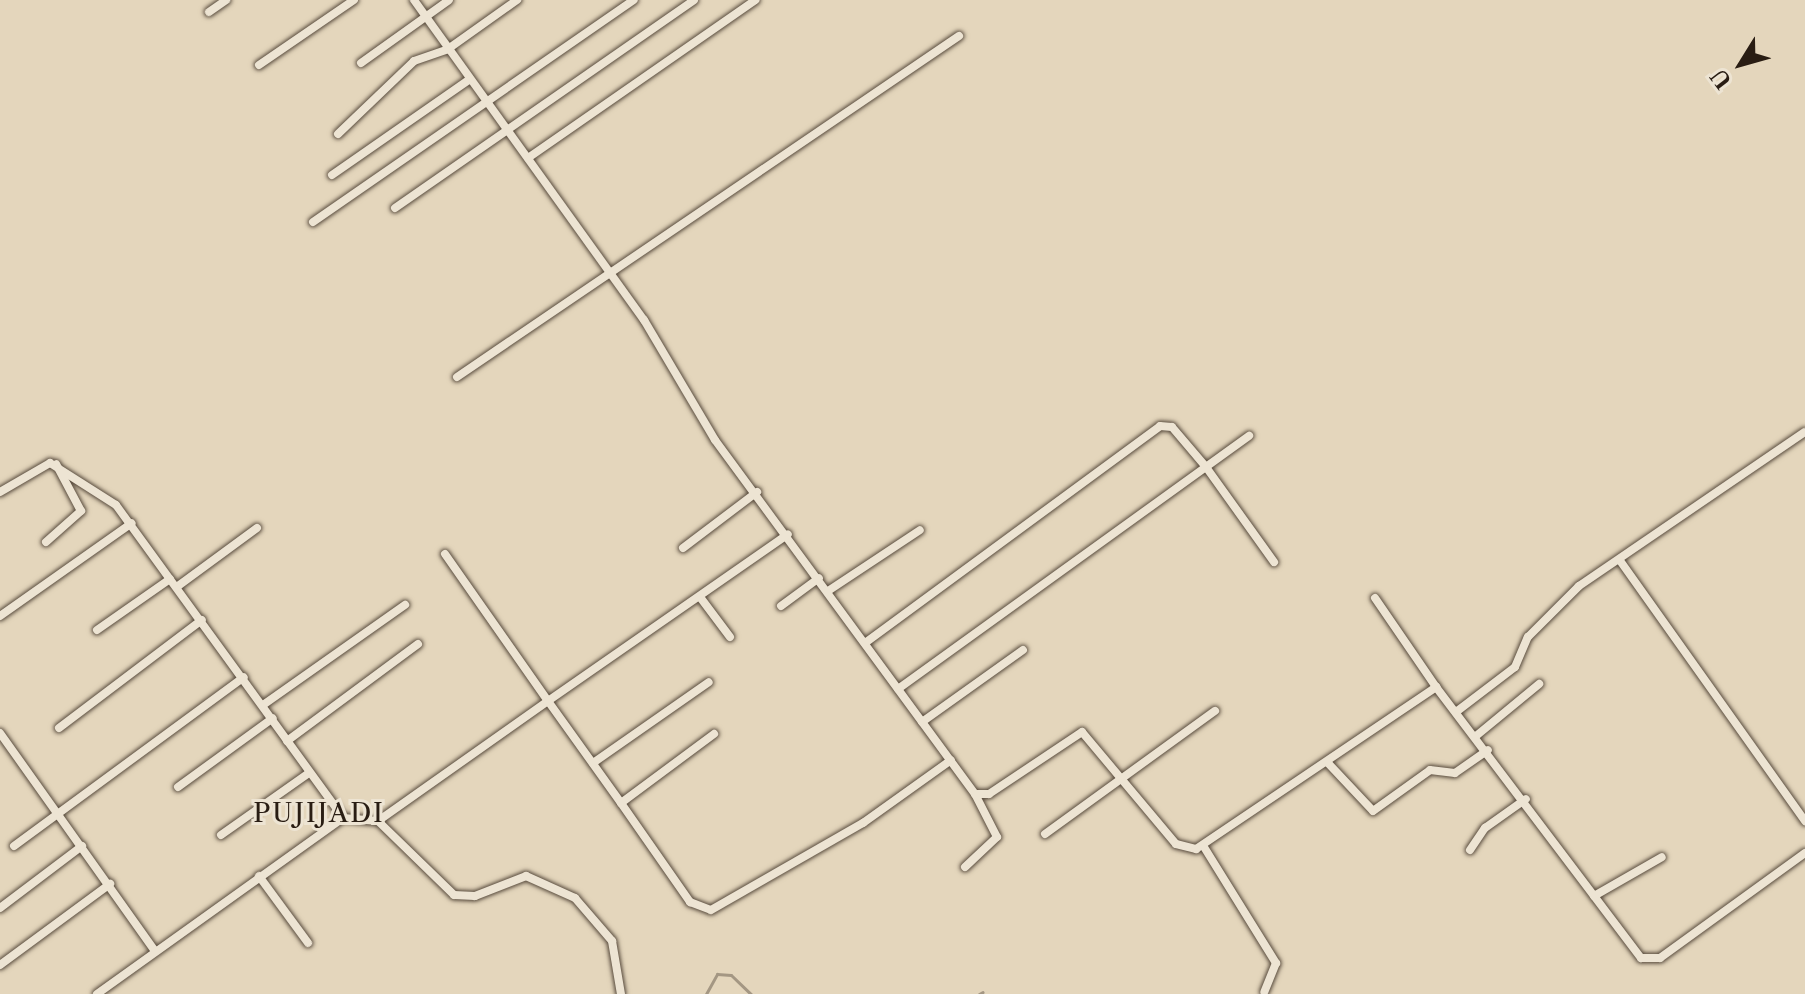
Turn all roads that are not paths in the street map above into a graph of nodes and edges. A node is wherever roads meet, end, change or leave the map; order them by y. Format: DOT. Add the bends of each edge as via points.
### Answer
graph roads {
  1 [pos="226,0"];
  2 [pos="354,0"];
  3 [pos="414,0"];
  4 [pos="449,0"];
  5 [pos="517,0"];
  6 [pos="634,0"];
  7 [pos="694,0"];
  8 [pos="755,0"];
  9 [pos="209,12"];
  10 [pos="425,17"];
  11 [pos="959,36"];
  12 [pos="448,49"];
  13 [pos="361,63"];
  14 [pos="259,65"];
  15 [pos="470,79"];
  16 [pos="488,103"];
  17 [pos="507,132"];
  18 [pos="338,134"];
  19 [pos="528,158"];
  20 [pos="332,175"];
  21 [pos="395,208"];
  22 [pos="313,222"];
  23 [pos="612,277"];
  24 [pos="457,377"];
  25 [pos="1805,432"];
  26 [pos="1249,436"];
  27 [pos="56,464"];
  28 [pos="1206,467"];
  29 [pos="0,492"];
  30 [pos="757,492"];
  31 [pos="132,523"];
  32 [pos="257,528"];
  33 [pos="920,530"];
  34 [pos="788,534"];
  35 [pos="46,542"];
  36 [pos="683,548"];
  37 [pos="445,554"];
  38 [pos="1274,562"];
  39 [pos="1621,562"];
  40 [pos="819,578"];
  41 [pos="170,579"];
  42 [pos="178,586"];
  43 [pos="828,591"];
  44 [pos="700,597"];
  45 [pos="1375,598"];
  46 [pos="405,605"];
  47 [pos="781,606"];
  48 [pos="0,616"];
  49 [pos="202,620"];
  50 [pos="97,630"];
  51 [pos="730,637"];
  52 [pos="865,643"];
  53 [pos="418,644"];
  54 [pos="1023,650"];
  55 [pos="244,677"];
  56 [pos="709,682"];
  57 [pos="1539,684"];
  58 [pos="1436,687"];
  59 [pos="898,689"];
  60 [pos="548,701"];
  61 [pos="263,705"];
  62 [pos="1215,711"];
  63 [pos="1456,712"];
  64 [pos="273,718"];
  65 [pos="922,722"];
  66 [pos="59,728"];
  67 [pos="0,733"];
  68 [pos="714,734"];
  69 [pos="1476,736"];
  70 [pos="287,741"];
  71 [pos="1488,750"];
  72 [pos="951,760"];
  73 [pos="1327,762"];
  74 [pos="593,763"];
  75 [pos="309,773"];
  76 [pos="1123,779"];
  77 [pos="178,787"];
  78 [pos="975,794"];
  79 [pos="1526,799"];
  80 [pos="621,803"];
  81 [pos="58,814"];
  82 [pos="343,818"];
  83 [pos="378,821"];
  84 [pos="1805,821"];
  85 [pos="1045,834"];
  86 [pos="221,835"];
  87 [pos="14,846"];
  88 [pos="82,846"];
  89 [pos="1204,847"];
  90 [pos="1470,850"];
  91 [pos="1805,853"];
  92 [pos="1662,857"];
  93 [pos="965,867"];
  94 [pos="259,876"];
  95 [pos="110,884"];
  96 [pos="1594,896"];
  97 [pos="0,908"];
  98 [pos="308,943"];
  99 [pos="155,951"];
  100 [pos="0,965"];
  101 [pos="1264,992"];
  102 [pos="97,994"];
  103 [pos="621,994"];
  1 -- 9 [label="street"];
  2 -- 14 [label="street"];
  3 -- 10 [label="street"];
  4 -- 10 [label="street"];
  5 -- 12 [label="street"];
  6 -- 16 [label="street"];
  7 -- 17 [label="street"];
  8 -- 19 [label="street"];
  10 -- 12 [label="street"];
  10 -- 13 [label="street"];
  11 -- 23 [label="street"];
  12 -- 15 [label="street"];
  12 -- 18 [label="street" via="407,66"];
  15 -- 16 [label="street"];
  15 -- 20 [label="street"];
  16 -- 17 [label="street"];
  16 -- 22 [label="street"];
  17 -- 19 [label="street"];
  17 -- 21 [label="street"];
  19 -- 23 [label="street"];
  23 -- 24 [label="street"];
  23 -- 30 [label="street" via="691,404"];
  25 -- 39 [label="street"];
  26 -- 28 [label="street"];
  27 -- 29 [label="street" via="36,465"];
  27 -- 31 [label="street"];
  27 -- 35 [label="street" via="81,511"];
  28 -- 38 [label="street"];
  28 -- 52 [label="street" via="1172,427 1145,430"];
  28 -- 59 [label="street"];
  30 -- 34 [label="street"];
  30 -- 36 [label="street"];
  31 -- 41 [label="street"];
  31 -- 48 [label="street"];
  32 -- 42 [label="street"];
  33 -- 43 [label="street"];
  34 -- 40 [label="street"];
  34 -- 44 [label="street"];
  37 -- 60 [label="street"];
  39 -- 63 [label="street" via="1565,598 1528,637 1515,667"];
  39 -- 84 [label="street"];
  40 -- 43 [label="street"];
  40 -- 47 [label="street"];
  41 -- 42 [label="street"];
  41 -- 50 [label="street"];
  42 -- 49 [label="street"];
  43 -- 52 [label="street"];
  44 -- 51 [label="street"];
  44 -- 60 [label="street"];
  45 -- 58 [label="street"];
  46 -- 61 [label="street"];
  49 -- 55 [label="street"];
  49 -- 66 [label="street"];
  52 -- 59 [label="street"];
  53 -- 70 [label="street"];
  54 -- 65 [label="street"];
  55 -- 61 [label="street"];
  55 -- 81 [label="street"];
  56 -- 74 [label="street"];
  57 -- 69 [label="street"];
  58 -- 63 [label="street"];
  58 -- 73 [label="street"];
  59 -- 65 [label="street"];
  60 -- 74 [label="street"];
  60 -- 83 [label="street"];
  61 -- 64 [label="street"];
  62 -- 76 [label="street"];
  63 -- 69 [label="street"];
  64 -- 70 [label="street"];
  64 -- 77 [label="street"];
  65 -- 72 [label="street"];
  67 -- 81 [label="street"];
  68 -- 80 [label="street"];
  69 -- 71 [label="street"];
  70 -- 75 [label="street"];
  71 -- 73 [label="street" via="1455,773 1430,770 1373,811"];
  71 -- 79 [label="street"];
  72 -- 78 [label="street"];
  72 -- 80 [label="street" via="863,823 711,910 690,902"];
  73 -- 89 [label="street"];
  74 -- 80 [label="street"];
  75 -- 82 [label="street"];
  75 -- 86 [label="street"];
  76 -- 78 [label="street" via="1091,737 1077,732 989,794"];
  76 -- 85 [label="street"];
  76 -- 89 [label="street" via="1176,844"];
  78 -- 93 [label="street" via="997,837"];
  79 -- 90 [label="street" via="1485,828"];
  79 -- 96 [label="street"];
  81 -- 87 [label="street"];
  81 -- 88 [label="street"];
  82 -- 83 [label="street"];
  82 -- 94 [label="street"];
  83 -- 103 [label="street" via="454,895 475,896 526,876 575,898 612,941"];
  88 -- 95 [label="street"];
  88 -- 97 [label="street"];
  89 -- 101 [label="street" via="1276,963"];
  91 -- 96 [label="street" via="1652,960 1638,955"];
  92 -- 96 [label="street"];
  94 -- 98 [label="street"];
  94 -- 99 [label="street"];
  95 -- 99 [label="street"];
  95 -- 100 [label="street"];
  99 -- 102 [label="street"];
}
